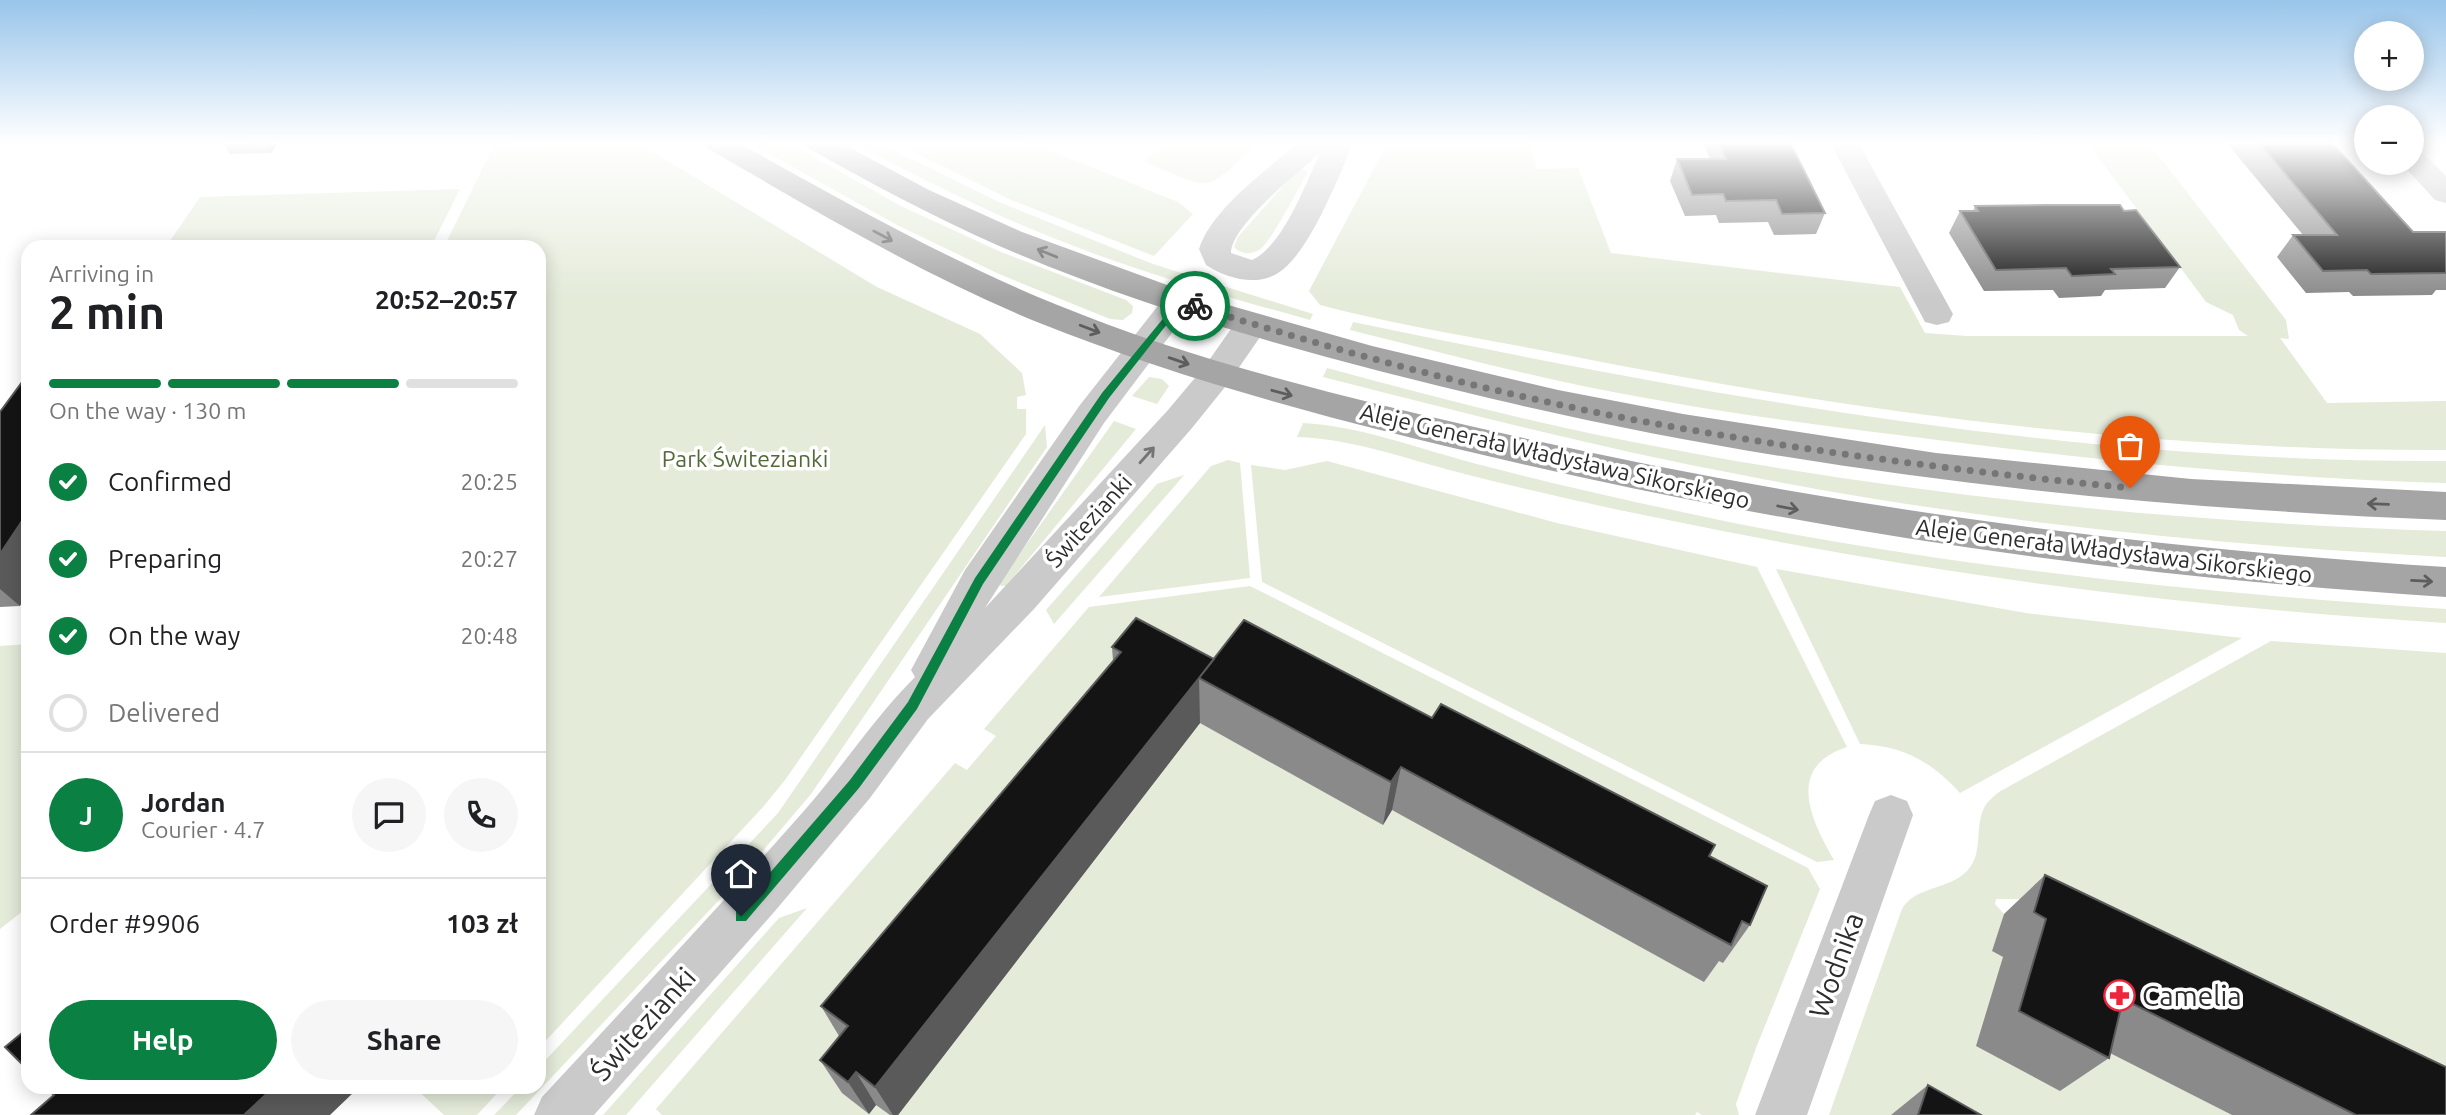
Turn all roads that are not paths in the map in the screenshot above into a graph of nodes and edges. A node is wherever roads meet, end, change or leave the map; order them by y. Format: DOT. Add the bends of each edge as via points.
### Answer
graph roads {
  1 [pos="809,194"];
  2 [pos="914,194"];
  3 [pos="1260,194"];
  4 [pos="1313,194"];
  5 [pos="1872,194"];
  6 [pos="1180,301"];
  7 [pos="1937,314"];
  8 [pos="1252,324"];
  9 [pos="1141,348"];
  10 [pos="1217,374"];
  11 [pos="2446,506"];
  12 [pos="2446,582"];
  13 [pos="913,705"];
  14 [pos="1891,816"];
  15 [pos="559,1115"];
  16 [pos="1781,1115"];
  1 -- 9 [label="main road, Aleje Generała Władysława Sikorskiego, one-way" via="956,272 1046,313"];
  6 -- 2 [label="main road, one-way" via="1076,265"];
  3 -- 4 [label="street" via="1216,244 1217,258 1237,268 1262,269 1280,256"];
  5 -- 7 [label="street"];
  6 -- 8 [label="main road"];
  6 -- 9 [label="street, Świtezianki"];
  8 -- 10 [label="street, Świtezianki"];
  11 -- 8 [label="main road, one-way" via="2157,491 1740,438 1569,406 1346,352"];
  9 -- 10 [label="main road, Aleje Generała Władysława Sikorskiego, one-way"];
  9 -- 13 [label="street, Świtezianki" via="979,581"];
  10 -- 12 [label="main road, Aleje Generała Władysława Sikorskiego, one-way" via="1553,459 1832,516 2174,562"];
  13 -- 10 [label="street, Świtezianki, one-way" via="1020,598"];
  13 -- 15 [label="street, Świtezianki" via="855,784 777,876"];
  14 -- 16 [label="street, Wodnika"];
}
